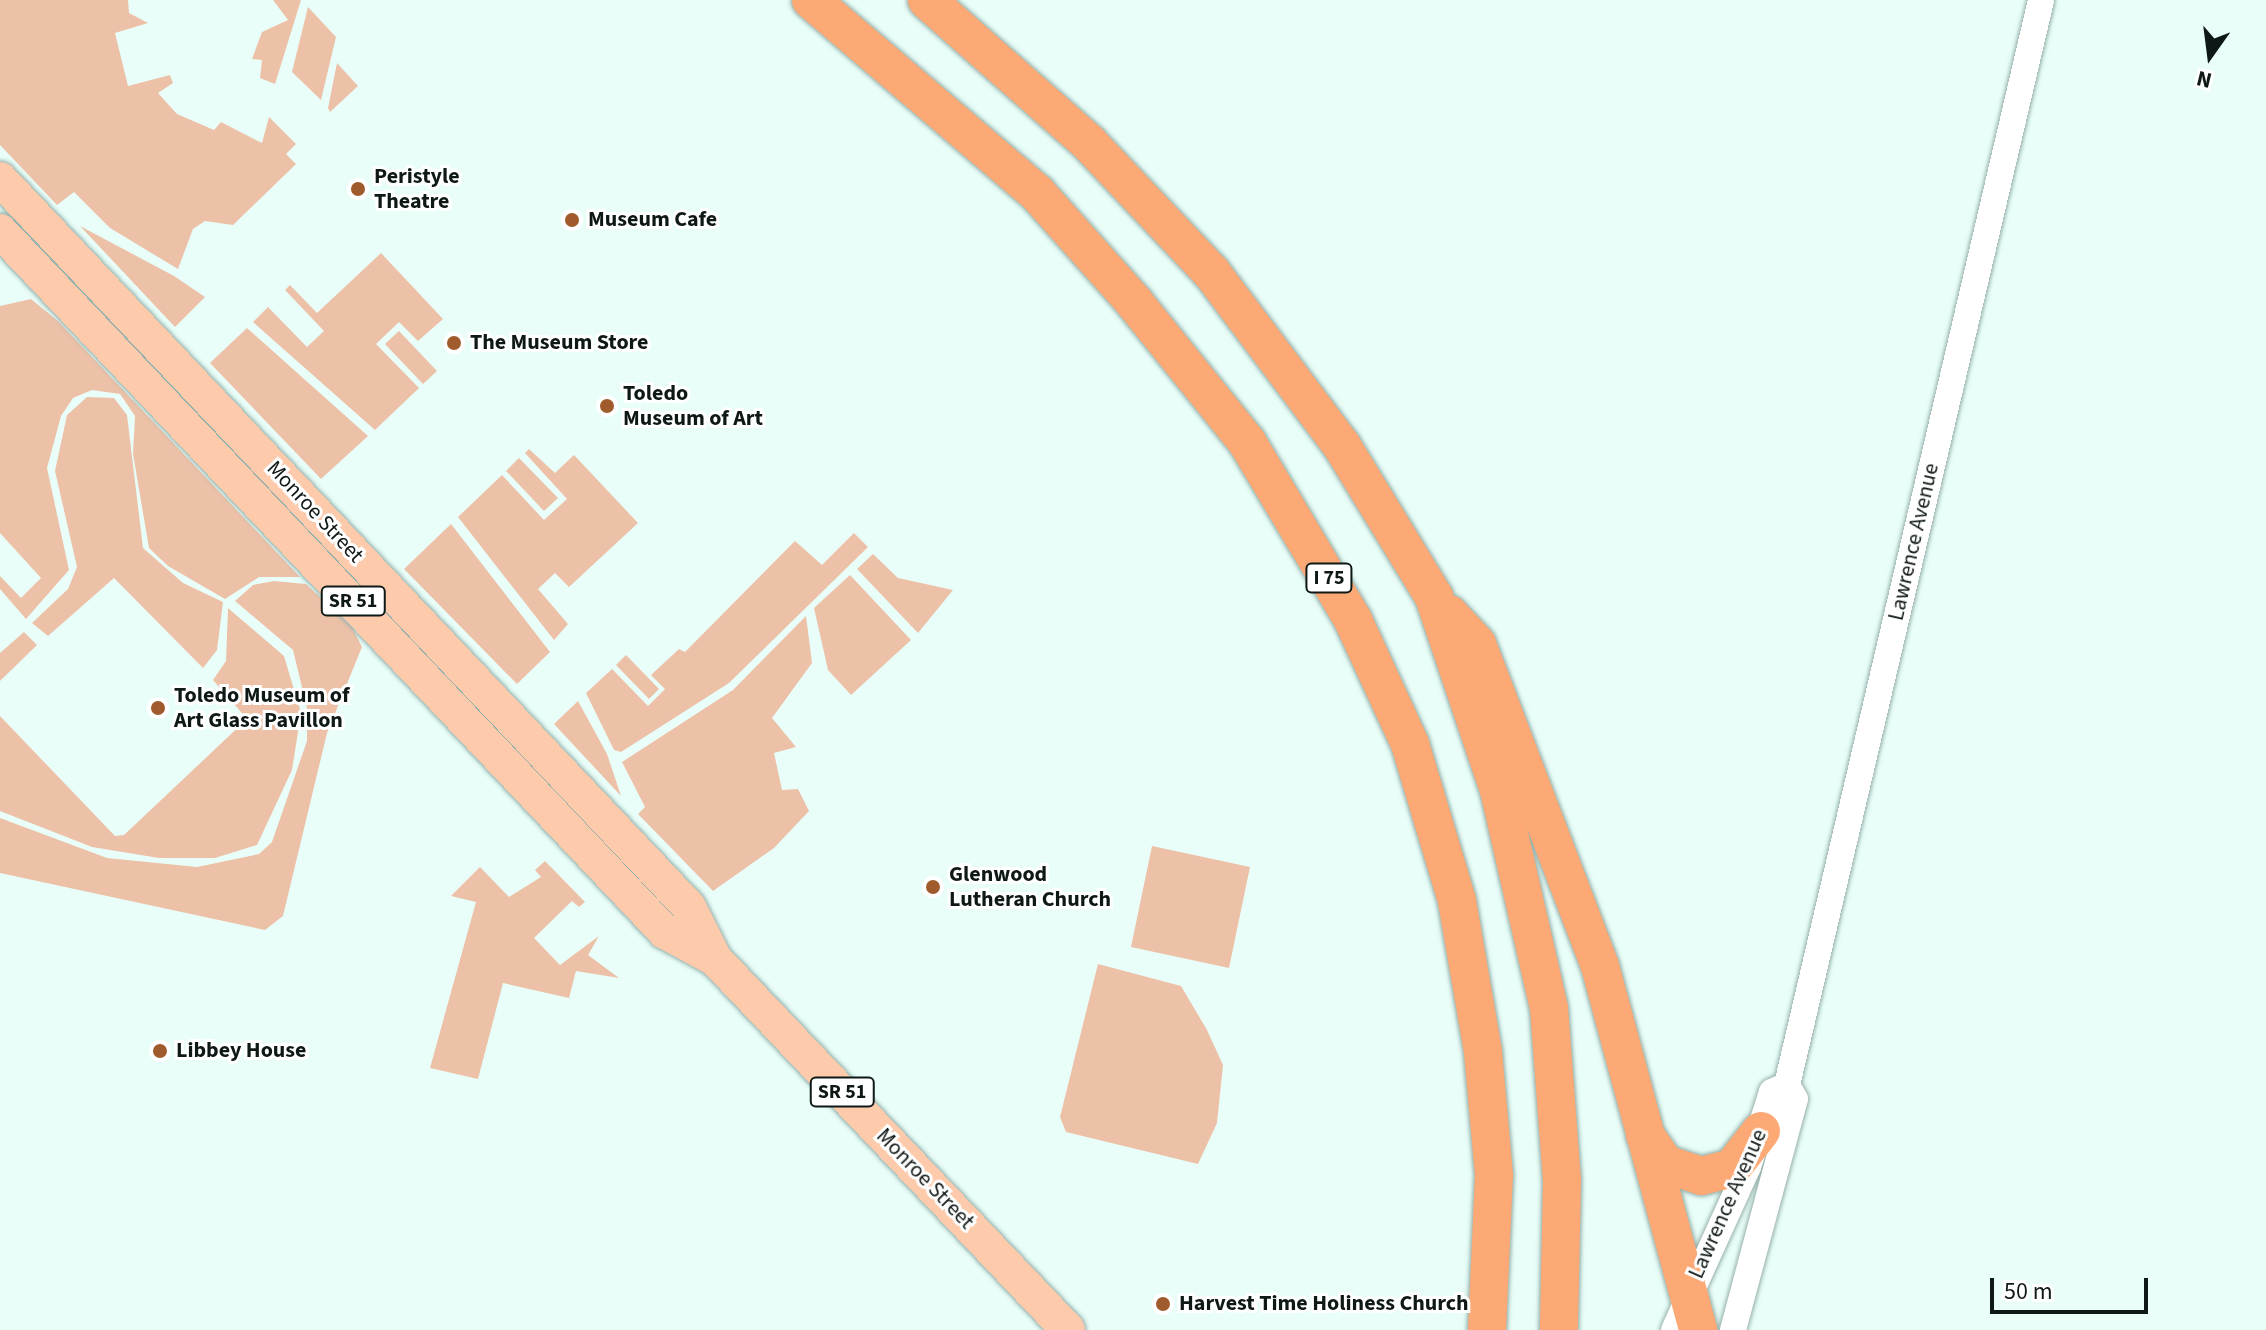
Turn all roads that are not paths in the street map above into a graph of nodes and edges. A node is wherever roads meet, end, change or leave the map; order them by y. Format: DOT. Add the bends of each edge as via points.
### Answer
graph roads {
  1 [pos="927,0"];
  2 [pos="2041,0"];
  3 [pos="818,8"];
  4 [pos="9,189"];
  5 [pos="0,231"];
  6 [pos="1434,597"];
  7 [pos="715,959"];
  8 [pos="1787,1085"];
  9 [pos="1641,1128"];
  10 [pos="1761,1131"];
  11 [pos="1690,1288"];
  12 [pos="1068,1330"];
  13 [pos="1487,1330"];
  14 [pos="1559,1330"];
  15 [pos="1674,1330"];
  16 [pos="1698,1330"];
  17 [pos="1733,1330"];
  1 -- 6 [label="highway" via="1089,143 1212,273 1342,446"];
  2 -- 8 [label="street, Lawrence Avenue"];
  3 -- 13 [label="highway, I 75" via="1037,193 1191,368 1247,442 1353,620 1410,744 1457,901 1483,1052 1494,1175"];
  4 -- 5 [label="street"];
  4 -- 7 [label="main road, Monroe Street / SR 51" via="689,907"];
  5 -- 7 [label="main road, Monroe Street / SR 51" via="665,932"];
  6 -- 9 [label="highway" via="1477,644 1531,772 1600,966"];
  6 -- 14 [label="highway" via="1503,803 1549,1008 1562,1181"];
  7 -- 12 [label="main road, Monroe Street / SR 51"];
  8 -- 10 [label="street, Lawrence Avenue" via="1772,1092"];
  8 -- 17 [label="street, Lawrence Avenue" via="1795,1099"];
  9 -- 10 [label="highway" via="1665,1164 1701,1176 1732,1168"];
  9 -- 11 [label="highway"];
  10 -- 11 [label="street, Lawrence Avenue"];
  11 -- 15 [label="street, Lawrence Avenue"];
  11 -- 16 [label="highway"];
}
